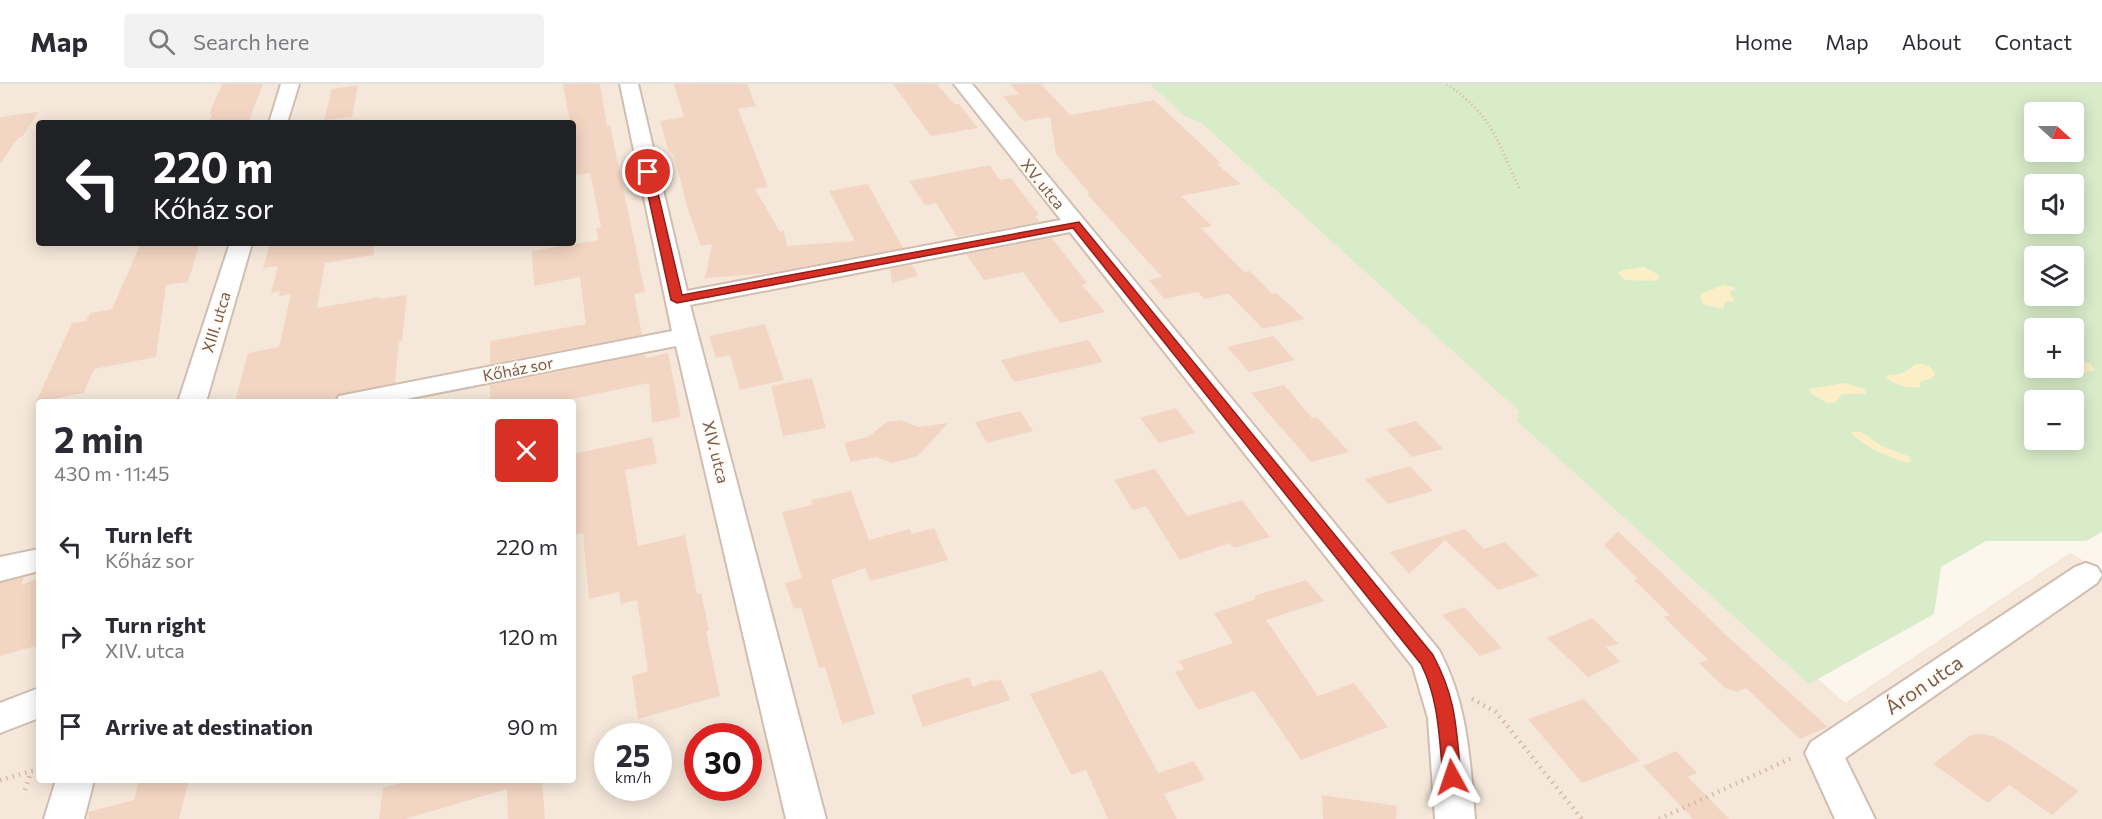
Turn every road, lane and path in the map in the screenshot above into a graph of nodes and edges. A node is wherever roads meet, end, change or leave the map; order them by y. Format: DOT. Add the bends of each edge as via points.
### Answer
graph roads {
  1 [pos="290,84"];
  2 [pos="629,84"];
  3 [pos="963,84"];
  4 [pos="1447,84"];
  5 [pos="279,120"];
  6 [pos="1520,190"];
  7 [pos="1076,224"];
  8 [pos="240,246"];
  9 [pos="677,300"];
  10 [pos="687,336"];
  11 [pos="193,399"];
  12 [pos="364,399"];
  13 [pos="36,561"];
  14 [pos="0,569"];
  15 [pos="2086,575"];
  16 [pos="1438,681"];
  17 [pos="36,705"];
  18 [pos="0,718"];
  19 [pos="1824,753"];
  20 [pos="36,770"];
  21 [pos="31,771"];
  22 [pos="0,780"];
  23 [pos="74,783"];
  24 [pos="25,790"];
  25 [pos="64,819"];
  26 [pos="806,819"];
  27 [pos="1455,819"];
  28 [pos="1582,819"];
  29 [pos="1659,819"];
  30 [pos="1855,819"];
  1 -- 5 [label="street"];
  2 -- 9 [label="street, XIV. utca"];
  3 -- 7 [label="street, XV. utca"];
  4 -- 6 [label="path" via="1483,114"];
  7 -- 9 [label="street"];
  7 -- 16 [label="street, XV. utca" via="1413,639"];
  8 -- 11 [label="street, XIII. utca"];
  9 -- 10 [label="street, XIV. utca"];
  10 -- 12 [label="street, Kőház sor"];
  10 -- 26 [label="street, XIV. utca"];
  13 -- 14 [label="street"];
  15 -- 19 [label="street, Áron utca"];
  16 -- 27 [label="street, XV. utca" via="1445,704"];
  16 -- 28 [label="path" via="1496,712"];
  17 -- 18 [label="street"];
  19 -- 29 [label="path" via="1802,753"];
  19 -- 30 [label="street"];
  20 -- 21 [label="path"];
  21 -- 22 [label="path"];
  21 -- 24 [label="path"];
  23 -- 25 [label="street"];
}
